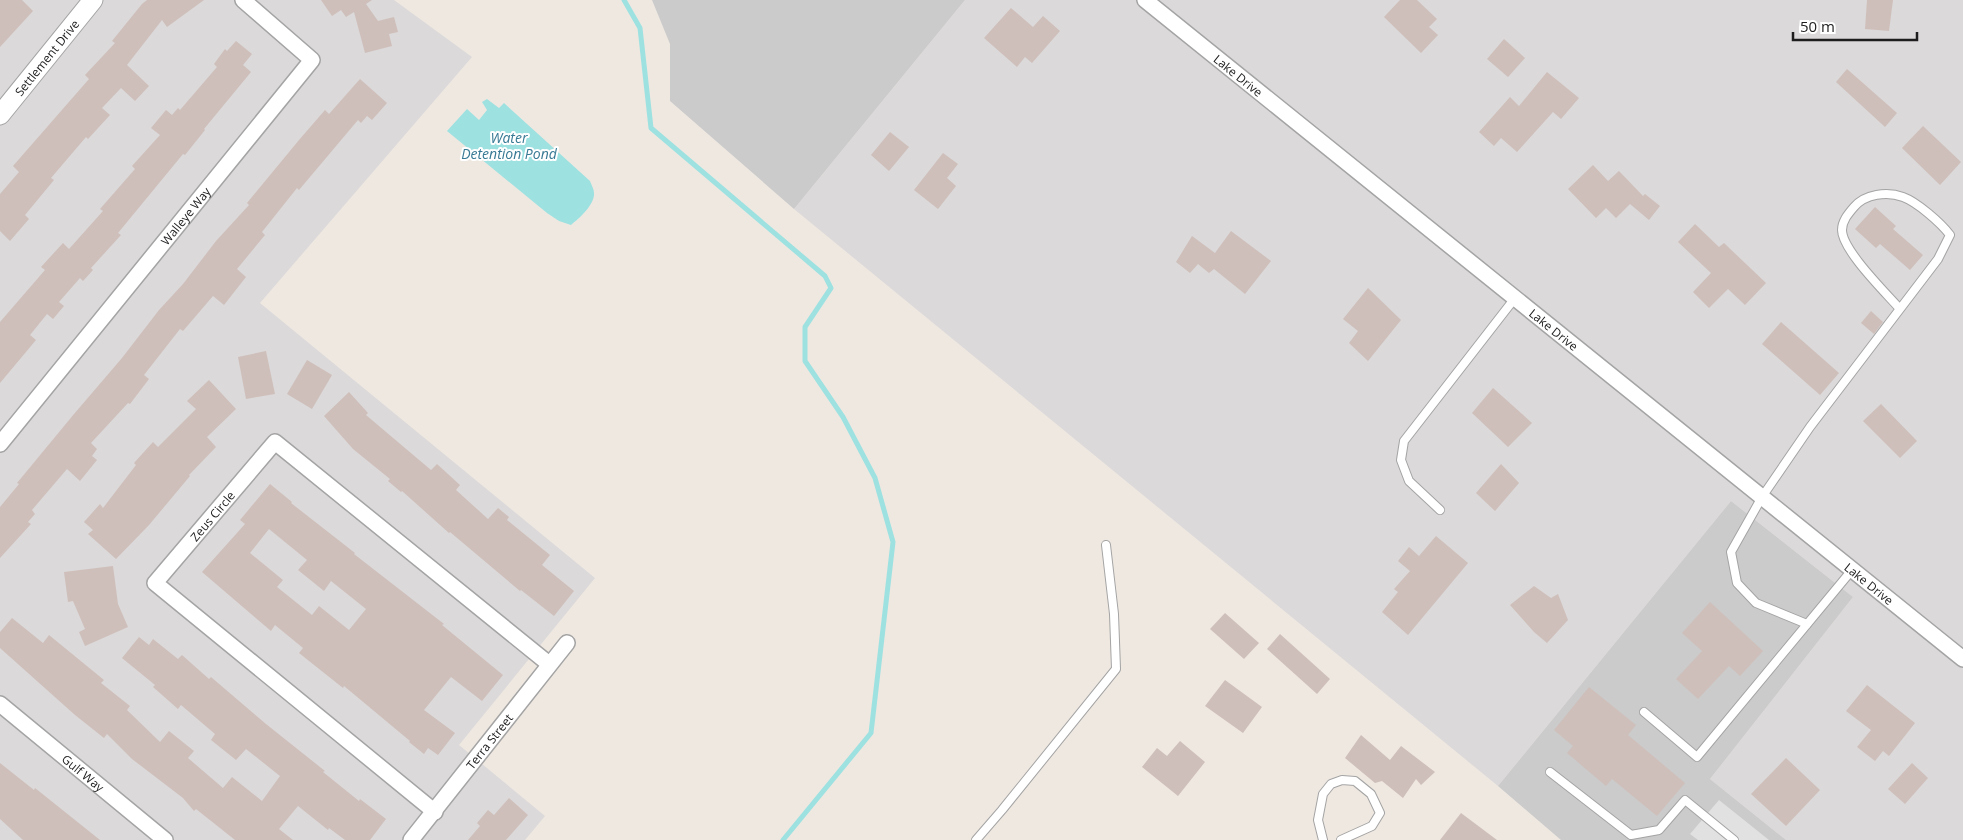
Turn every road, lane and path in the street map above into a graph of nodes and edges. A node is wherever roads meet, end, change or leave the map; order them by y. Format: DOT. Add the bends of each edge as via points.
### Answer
graph roads {
  1 [pos="92,0"];
  2 [pos="243,0"];
  3 [pos="1145,0"];
  4 [pos="0,115"];
  5 [pos="1515,298"];
  6 [pos="1900,309"];
  7 [pos="0,444"];
  8 [pos="1762,497"];
  9 [pos="1440,510"];
  10 [pos="1106,545"];
  11 [pos="1852,570"];
  12 [pos="1807,624"];
  13 [pos="567,643"];
  14 [pos="1963,659"];
  15 [pos="549,664"];
  16 [pos="0,704"];
  17 [pos="1644,712"];
  18 [pos="1550,772"];
  19 [pos="435,812"];
  20 [pos="165,840"];
  21 [pos="411,840"];
  22 [pos="976,840"];
  23 [pos="1323,840"];
  24 [pos="1341,840"];
  25 [pos="1734,840"];
  1 -- 4 [label="street, Settlement Drive"];
  2 -- 7 [label="street, Walleye Way" via="312,60"];
  3 -- 5 [label="street, Lake Drive"];
  5 -- 8 [label="street, Lake Drive"];
  5 -- 9 [label="lane" via="1404,440 1400,460 1409,481"];
  6 -- 6 [label="lane" via="1938,259 1950,235 1940,222 1903,196 1878,194 1859,200 1845,217 1842,231 1848,250"];
  6 -- 8 [label="lane" via="1810,426"];
  8 -- 11 [label="street, Lake Drive"];
  8 -- 12 [label="lane" via="1731,552 1738,583 1756,603"];
  10 -- 22 [label="lane" via="1116,669"];
  11 -- 12 [label="lane"];
  11 -- 14 [label="street, Lake Drive"];
  12 -- 17 [label="lane" via="1697,756"];
  13 -- 15 [label="street, Terra Street"];
  15 -- 19 [label="street, Terra Street"];
  15 -- 19 [label="street, Zeus Circle" via="275,442 155,583"];
  16 -- 20 [label="street, Gulf Way"];
  18 -- 25 [label="lane" via="1631,835 1659,830 1685,800"];
  19 -- 21 [label="street, Terra Street"];
  23 -- 24 [label="lane" via="1318,820 1323,794 1331,784 1342,780 1356,781 1371,794 1380,812 1372,826"];
}
